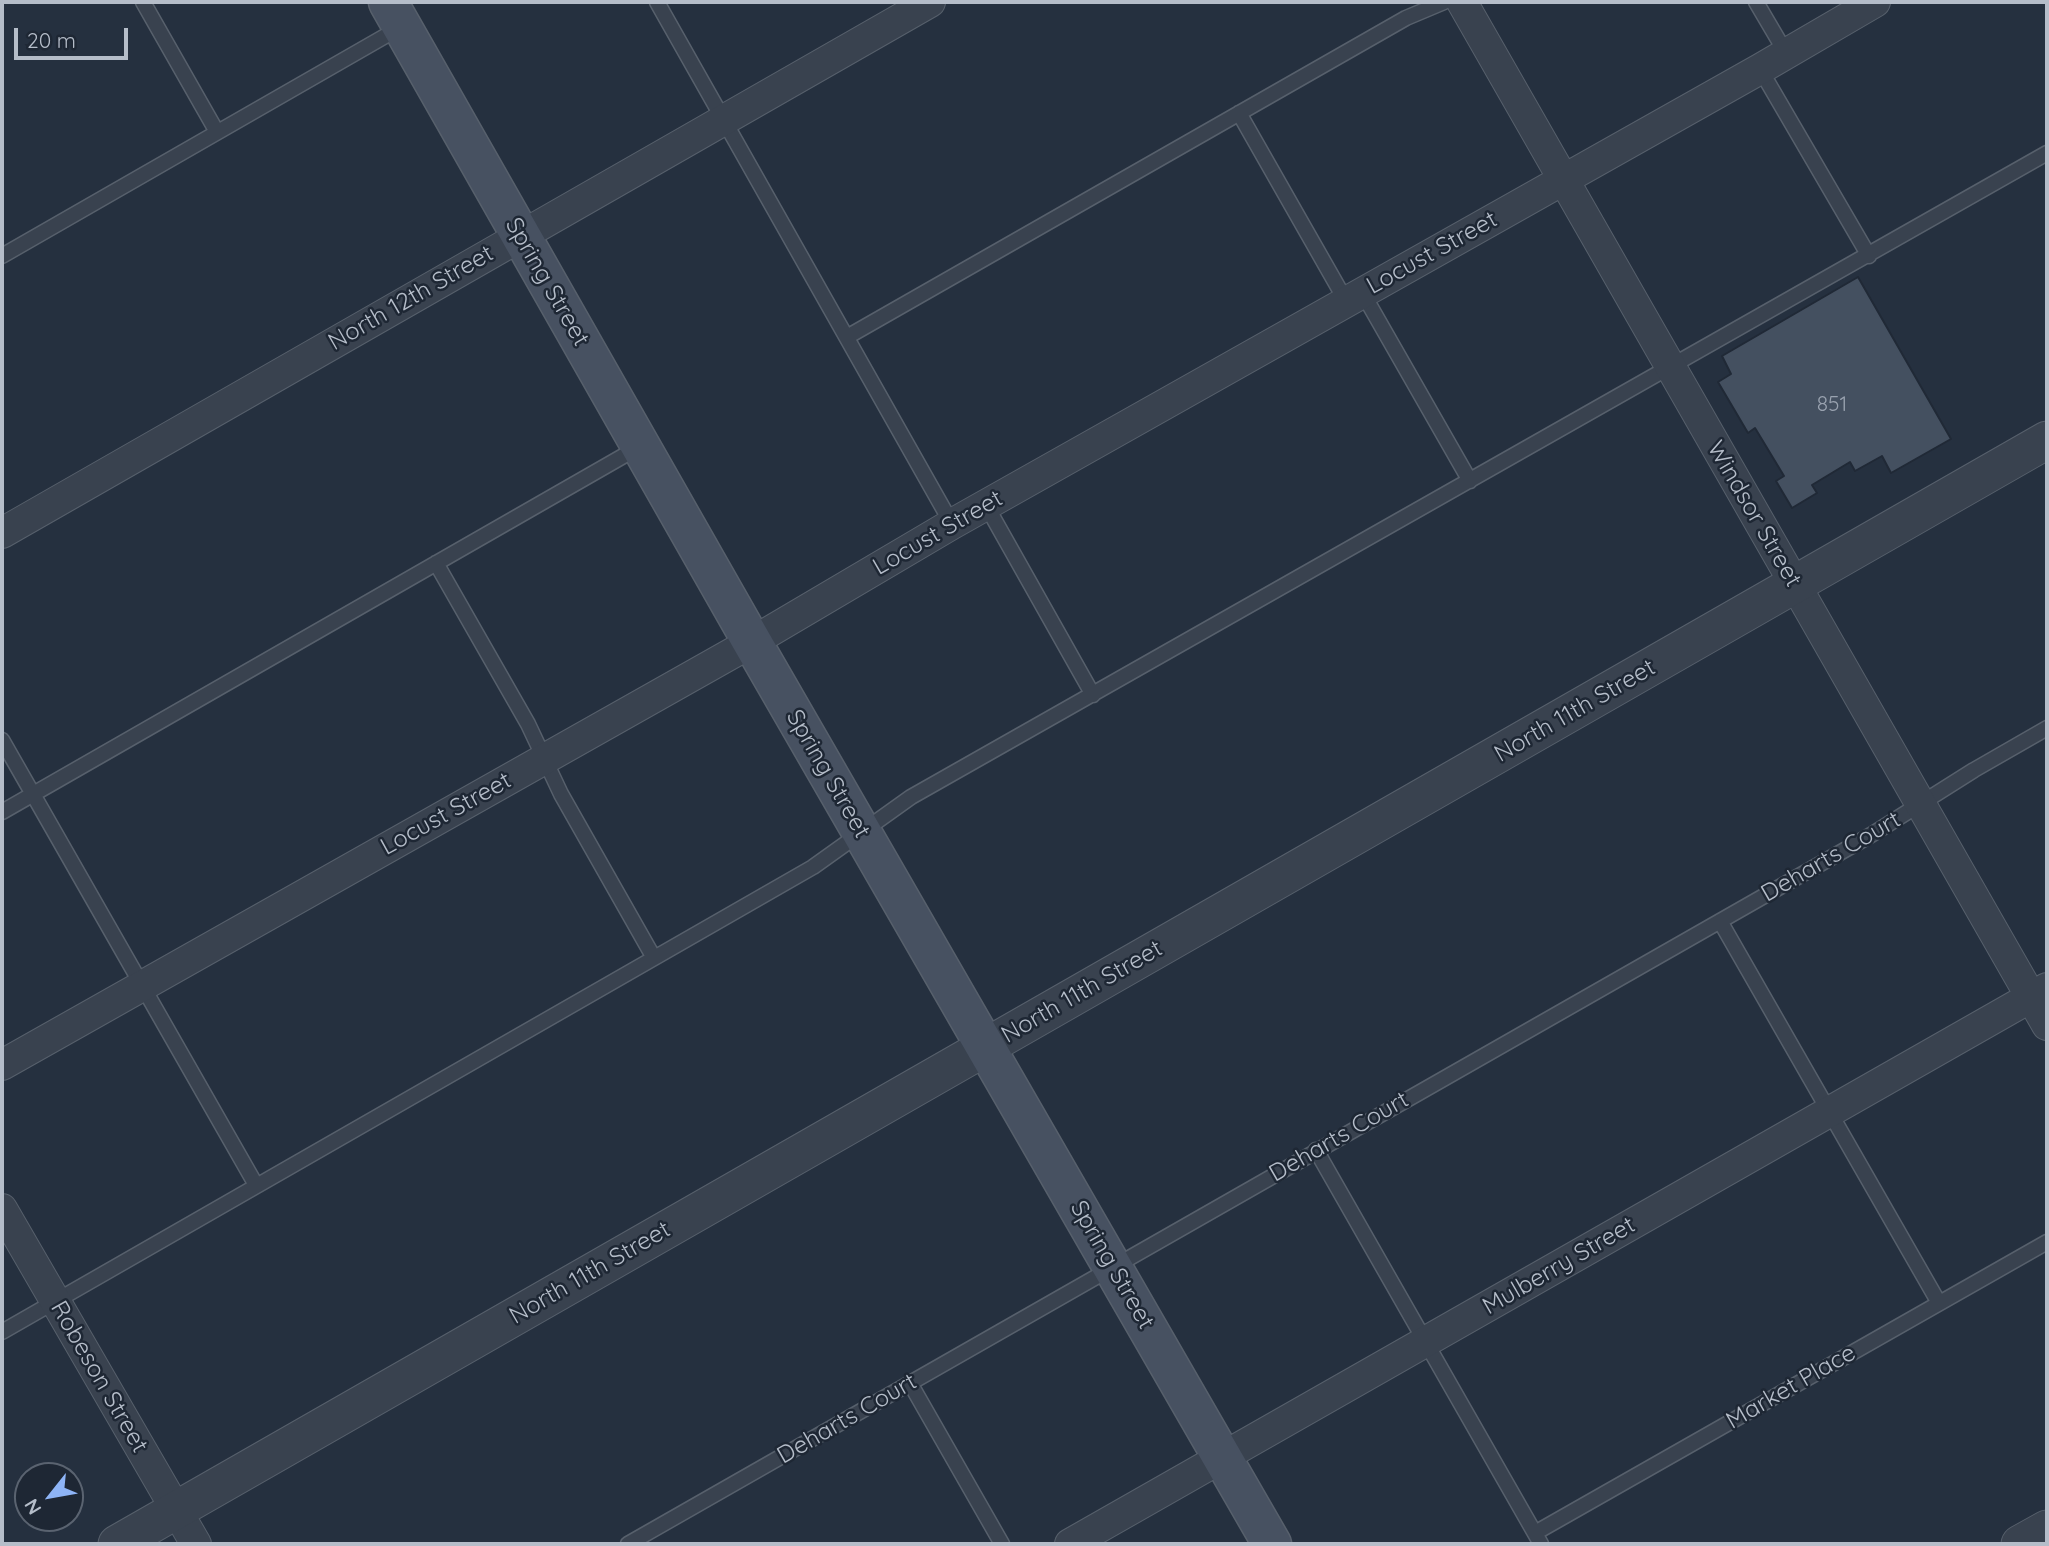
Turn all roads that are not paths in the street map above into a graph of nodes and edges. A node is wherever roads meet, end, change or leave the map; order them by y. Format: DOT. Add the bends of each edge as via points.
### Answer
graph roads {
  1 [pos="143,2"];
  2 [pos="657,2"];
  3 [pos="930,2"];
  4 [pos="1444,2"];
  5 [pos="1462,2"];
  6 [pos="1756,2"];
  7 [pos="1875,2"];
  8 [pos="395,14"];
  9 [pos="1786,53"];
  10 [pos="1760,69"];
  11 [pos="1239,113"];
  12 [pos="724,119"];
  13 [pos="218,132"];
  14 [pos="2047,153"];
  15 [pos="1563,179"];
  16 [pos="520,236"];
  17 [pos="1868,256"];
  18 [pos="2,257"];
  19 [pos="1354,297"];
  20 [pos="847,337"];
  21 [pos="1670,367"];
  22 [pos="2047,440"];
  23 [pos="640,446"];
  24 [pos="1470,481"];
  25 [pos="986,505"];
  26 [pos="952,524"];
  27 [pos="2,533"];
  28 [pos="436,563"];
  29 [pos="1795,585"];
  30 [pos="752,642"];
  31 [pos="1093,695"];
  32 [pos="2047,728"];
  33 [pos="2,740"];
  34 [pos="544,759"];
  35 [pos="33,794"];
  36 [pos="1921,804"];
  37 [pos="2,812"];
  38 [pos="862,832"];
  39 [pos="1720,921"];
  40 [pos="654,958"];
  41 [pos="142,985"];
  42 [pos="2040,993"];
  43 [pos="2047,1025"];
  44 [pos="986,1046"];
  45 [pos="2,1065"];
  46 [pos="1830,1112"];
  47 [pos="1316,1150"];
  48 [pos="256,1185"];
  49 [pos="2,1209"];
  50 [pos="2047,1242"];
  51 [pos="1114,1267"];
  52 [pos="55,1301"];
  53 [pos="1939,1303"];
  54 [pos="2,1332"];
  55 [pos="1425,1341"];
  56 [pos="910,1383"];
  57 [pos="1222,1458"];
  58 [pos="177,1510"];
  59 [pos="2047,1529"];
  60 [pos="1538,1539"];
  61 [pos="117,1544"];
  62 [pos="197,1544"];
  63 [pos="628,1544"];
  64 [pos="1002,1544"];
  65 [pos="1070,1544"];
  66 [pos="1272,1544"];
  67 [pos="2020,1544"];
  1 -- 13 [label="lane"];
  2 -- 12 [label="lane"];
  3 -- 12 [label="street, North 12th Street"];
  4 -- 11 [label="lane" via="1406,18"];
  5 -- 15 [label="street, Windsor Street"];
  6 -- 9 [label="lane"];
  7 -- 9 [label="street, Locust Street"];
  8 -- 13 [label="lane"];
  8 -- 16 [label="main road, Spring Street"];
  9 -- 10 [label="street, Locust Street"];
  10 -- 15 [label="street, Locust Street"];
  10 -- 17 [label="lane"];
  11 -- 19 [label="lane"];
  11 -- 20 [label="lane"];
  12 -- 16 [label="street, North 12th Street"];
  12 -- 20 [label="lane"];
  13 -- 18 [label="lane"];
  14 -- 17 [label="lane"];
  15 -- 19 [label="street, Locust Street"];
  15 -- 21 [label="street, Windsor Street"];
  16 -- 23 [label="main road, Spring Street"];
  16 -- 27 [label="street, North 12th Street"];
  17 -- 21 [label="lane"];
  19 -- 24 [label="lane"];
  19 -- 25 [label="street, Locust Street"];
  20 -- 26 [label="lane"];
  21 -- 24 [label="lane"];
  21 -- 29 [label="street, Windsor Street"];
  22 -- 29 [label="street, North 11th Street"];
  23 -- 28 [label="lane"];
  23 -- 30 [label="main road, Spring Street"];
  24 -- 31 [label="lane"];
  25 -- 26 [label="street, Locust Street"];
  25 -- 31 [label="lane"];
  26 -- 30 [label="street, Locust Street"];
  28 -- 34 [label="lane"];
  28 -- 35 [label="lane"];
  29 -- 36 [label="street, Windsor Street"];
  29 -- 44 [label="street, North 11th Street"];
  30 -- 34 [label="street, Locust Street"];
  30 -- 38 [label="main road, Spring Street"];
  31 -- 38 [label="lane" via="911,797"];
  32 -- 36 [label="lane, Deharts Court"];
  33 -- 35 [label="lane"];
  34 -- 40 [label="lane"];
  34 -- 41 [label="street, Locust Street"];
  35 -- 37 [label="lane"];
  35 -- 41 [label="lane"];
  36 -- 39 [label="lane, Deharts Court"];
  36 -- 42 [label="street, Windsor Street"];
  38 -- 40 [label="lane" via="813,867"];
  38 -- 44 [label="main road, Spring Street"];
  39 -- 46 [label="lane"];
  39 -- 47 [label="lane, Deharts Court"];
  40 -- 48 [label="lane"];
  41 -- 45 [label="street, Locust Street"];
  41 -- 48 [label="lane"];
  42 -- 43 [label="street, Windsor Street"];
  42 -- 46 [label="street, Mulberry Street"];
  44 -- 51 [label="main road, Spring Street"];
  44 -- 58 [label="street, North 11th Street"];
  46 -- 53 [label="lane"];
  46 -- 55 [label="street, Mulberry Street"];
  47 -- 51 [label="lane, Deharts Court"];
  47 -- 55 [label="lane"];
  48 -- 52 [label="lane"];
  49 -- 52 [label="street, Robeson Street"];
  50 -- 53 [label="lane, Market Place"];
  51 -- 56 [label="lane, Deharts Court"];
  51 -- 57 [label="main road, Spring Street"];
  52 -- 54 [label="lane"];
  52 -- 58 [label="street, Robeson Street"];
  53 -- 60 [label="lane, Market Place"];
  55 -- 57 [label="street, Mulberry Street"];
  55 -- 60 [label="lane"];
  56 -- 63 [label="lane, Deharts Court"];
  56 -- 64 [label="lane"];
  57 -- 65 [label="street, Mulberry Street"];
  57 -- 66 [label="main road, Spring Street"];
  58 -- 61 [label="street, North 11th Street"];
  58 -- 62 [label="street, Robeson Street"];
  59 -- 67 [label="street"];
}
